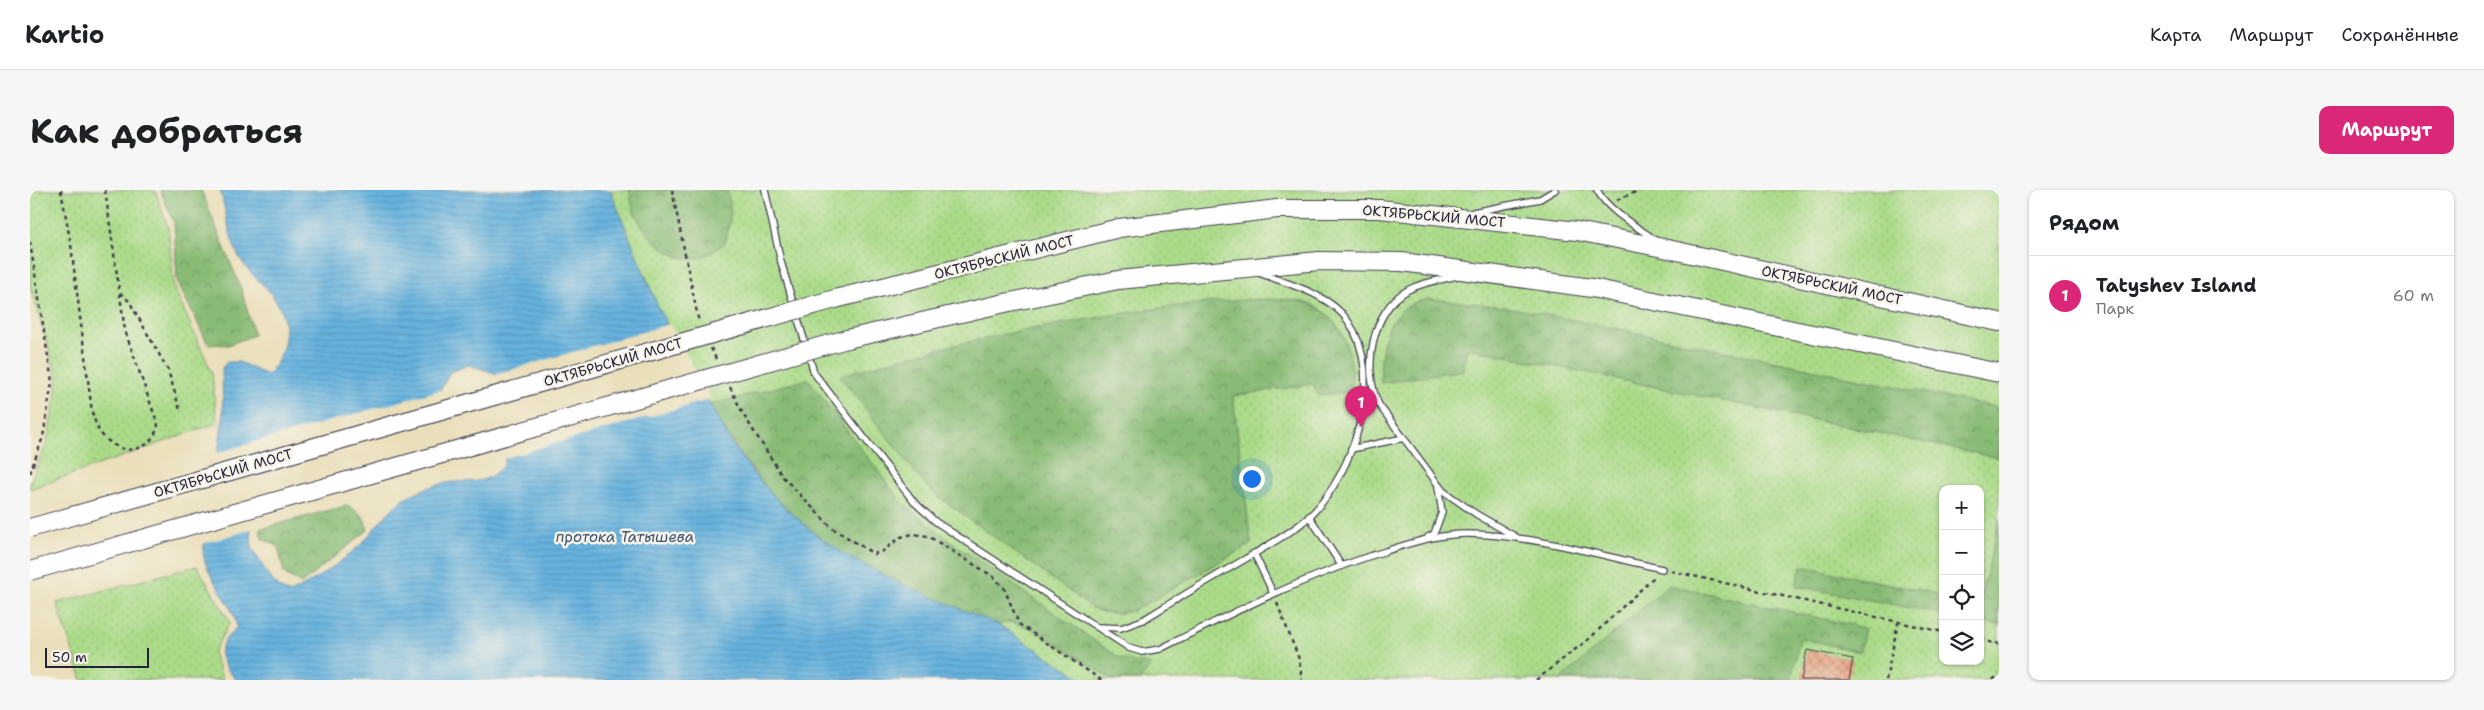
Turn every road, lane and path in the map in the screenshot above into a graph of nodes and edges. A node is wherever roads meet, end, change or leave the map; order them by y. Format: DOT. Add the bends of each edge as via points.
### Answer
graph roads {
  1 [pos="61,190"];
  2 [pos="105,190"];
  3 [pos="672,190"];
  4 [pos="765,190"];
  5 [pos="1555,190"];
  6 [pos="1597,190"];
  7 [pos="1640,190"];
  8 [pos="1613,202"];
  9 [pos="1456,216"];
  10 [pos="30,242"];
  11 [pos="1668,249"];
  12 [pos="1246,267"];
  13 [pos="1476,271"];
  14 [pos="119,292"];
  15 [pos="1999,322"];
  16 [pos="703,331"];
  17 [pos="707,339"];
  18 [pos="719,365"];
  19 [pos="1999,373"];
  20 [pos="728,382"];
  21 [pos="180,410"];
  22 [pos="1404,438"];
  23 [pos="1351,449"];
  24 [pos="30,473"];
  25 [pos="1437,485"];
  26 [pos="1309,516"];
  27 [pos="30,528"];
  28 [pos="1518,538"];
  29 [pos="1424,539"];
  30 [pos="1254,553"];
  31 [pos="1341,564"];
  32 [pos="1662,569"];
  33 [pos="30,571"];
  34 [pos="1273,593"];
  35 [pos="1898,623"];
  36 [pos="1093,626"];
  37 [pos="1939,631"];
  38 [pos="1984,641"];
  39 [pos="1999,644"];
  40 [pos="1999,674"];
  41 [pos="1101,680"];
  42 [pos="1302,680"];
  43 [pos="1536,680"];
  44 [pos="1886,680"];
  45 [pos="1993,680"];
  1 -- 14 [label="path" via="96,426 103,437 121,448 137,449 155,438 158,425 125,330"];
  2 -- 14 [label="path"];
  3 -- 16 [label="path"];
  4 -- 36 [label="lane" via="781,262 814,373 820,383 905,492 927,515"];
  5 -- 9 [label="lane" via="1540,198"];
  6 -- 11 [label="lane" via="1616,212"];
  7 -- 8 [label="path"];
  9 -- 11 [label="main road, ОКТЯБРЬСКИЙ МОСТ" via="1577,232"];
  9 -- 27 [label="main road, ОКТЯБРЬСКИЙ МОСТ, bridge" via="1380,209 1277,209 1119,228 835,299"];
  10 -- 24 [label="path" via="52,382 43,437"];
  11 -- 15 [label="main road, ОКТЯБРЬСКИЙ МОСТ"];
  12 -- 13 [label="main road" via="1318,261 1402,262"];
  12 -- 23 [label="lane" via="1326,301 1348,320 1362,358 1364,390 1364,411"];
  12 -- 33 [label="main road, bridge" via="1118,280 847,339"];
  13 -- 19 [label="main road" via="1592,288"];
  13 -- 22 [label="lane" via="1407,290 1387,310 1375,331 1372,347 1376,396"];
  14 -- 21 [label="path" via="129,301 168,370"];
  17 -- 18 [label="path"];
  20 -- 41 [label="path" via="747,420 783,477 832,528 874,554 901,537 928,536 1001,584 1019,624"];
  22 -- 23 [label="lane"];
  22 -- 25 [label="lane"];
  23 -- 26 [label="lane" via="1334,483"];
  25 -- 28 [label="lane" via="1476,514"];
  25 -- 29 [label="lane" via="1442,512 1434,534"];
  26 -- 30 [label="lane"];
  26 -- 31 [label="lane"];
  28 -- 29 [label="lane" via="1468,534"];
  28 -- 32 [label="lane"];
  29 -- 31 [label="lane"];
  30 -- 34 [label="lane"];
  30 -- 36 [label="lane" via="1128,627"];
  31 -- 34 [label="lane"];
  32 -- 35 [label="path"];
  32 -- 43 [label="path" via="1590,638"];
  34 -- 36 [label="lane" via="1150,652 1133,650"];
  34 -- 42 [label="path" via="1299,659"];
  35 -- 37 [label="path"];
  35 -- 44 [label="path"];
  38 -- 39 [label="path"];
  40 -- 45 [label="path"];
}
